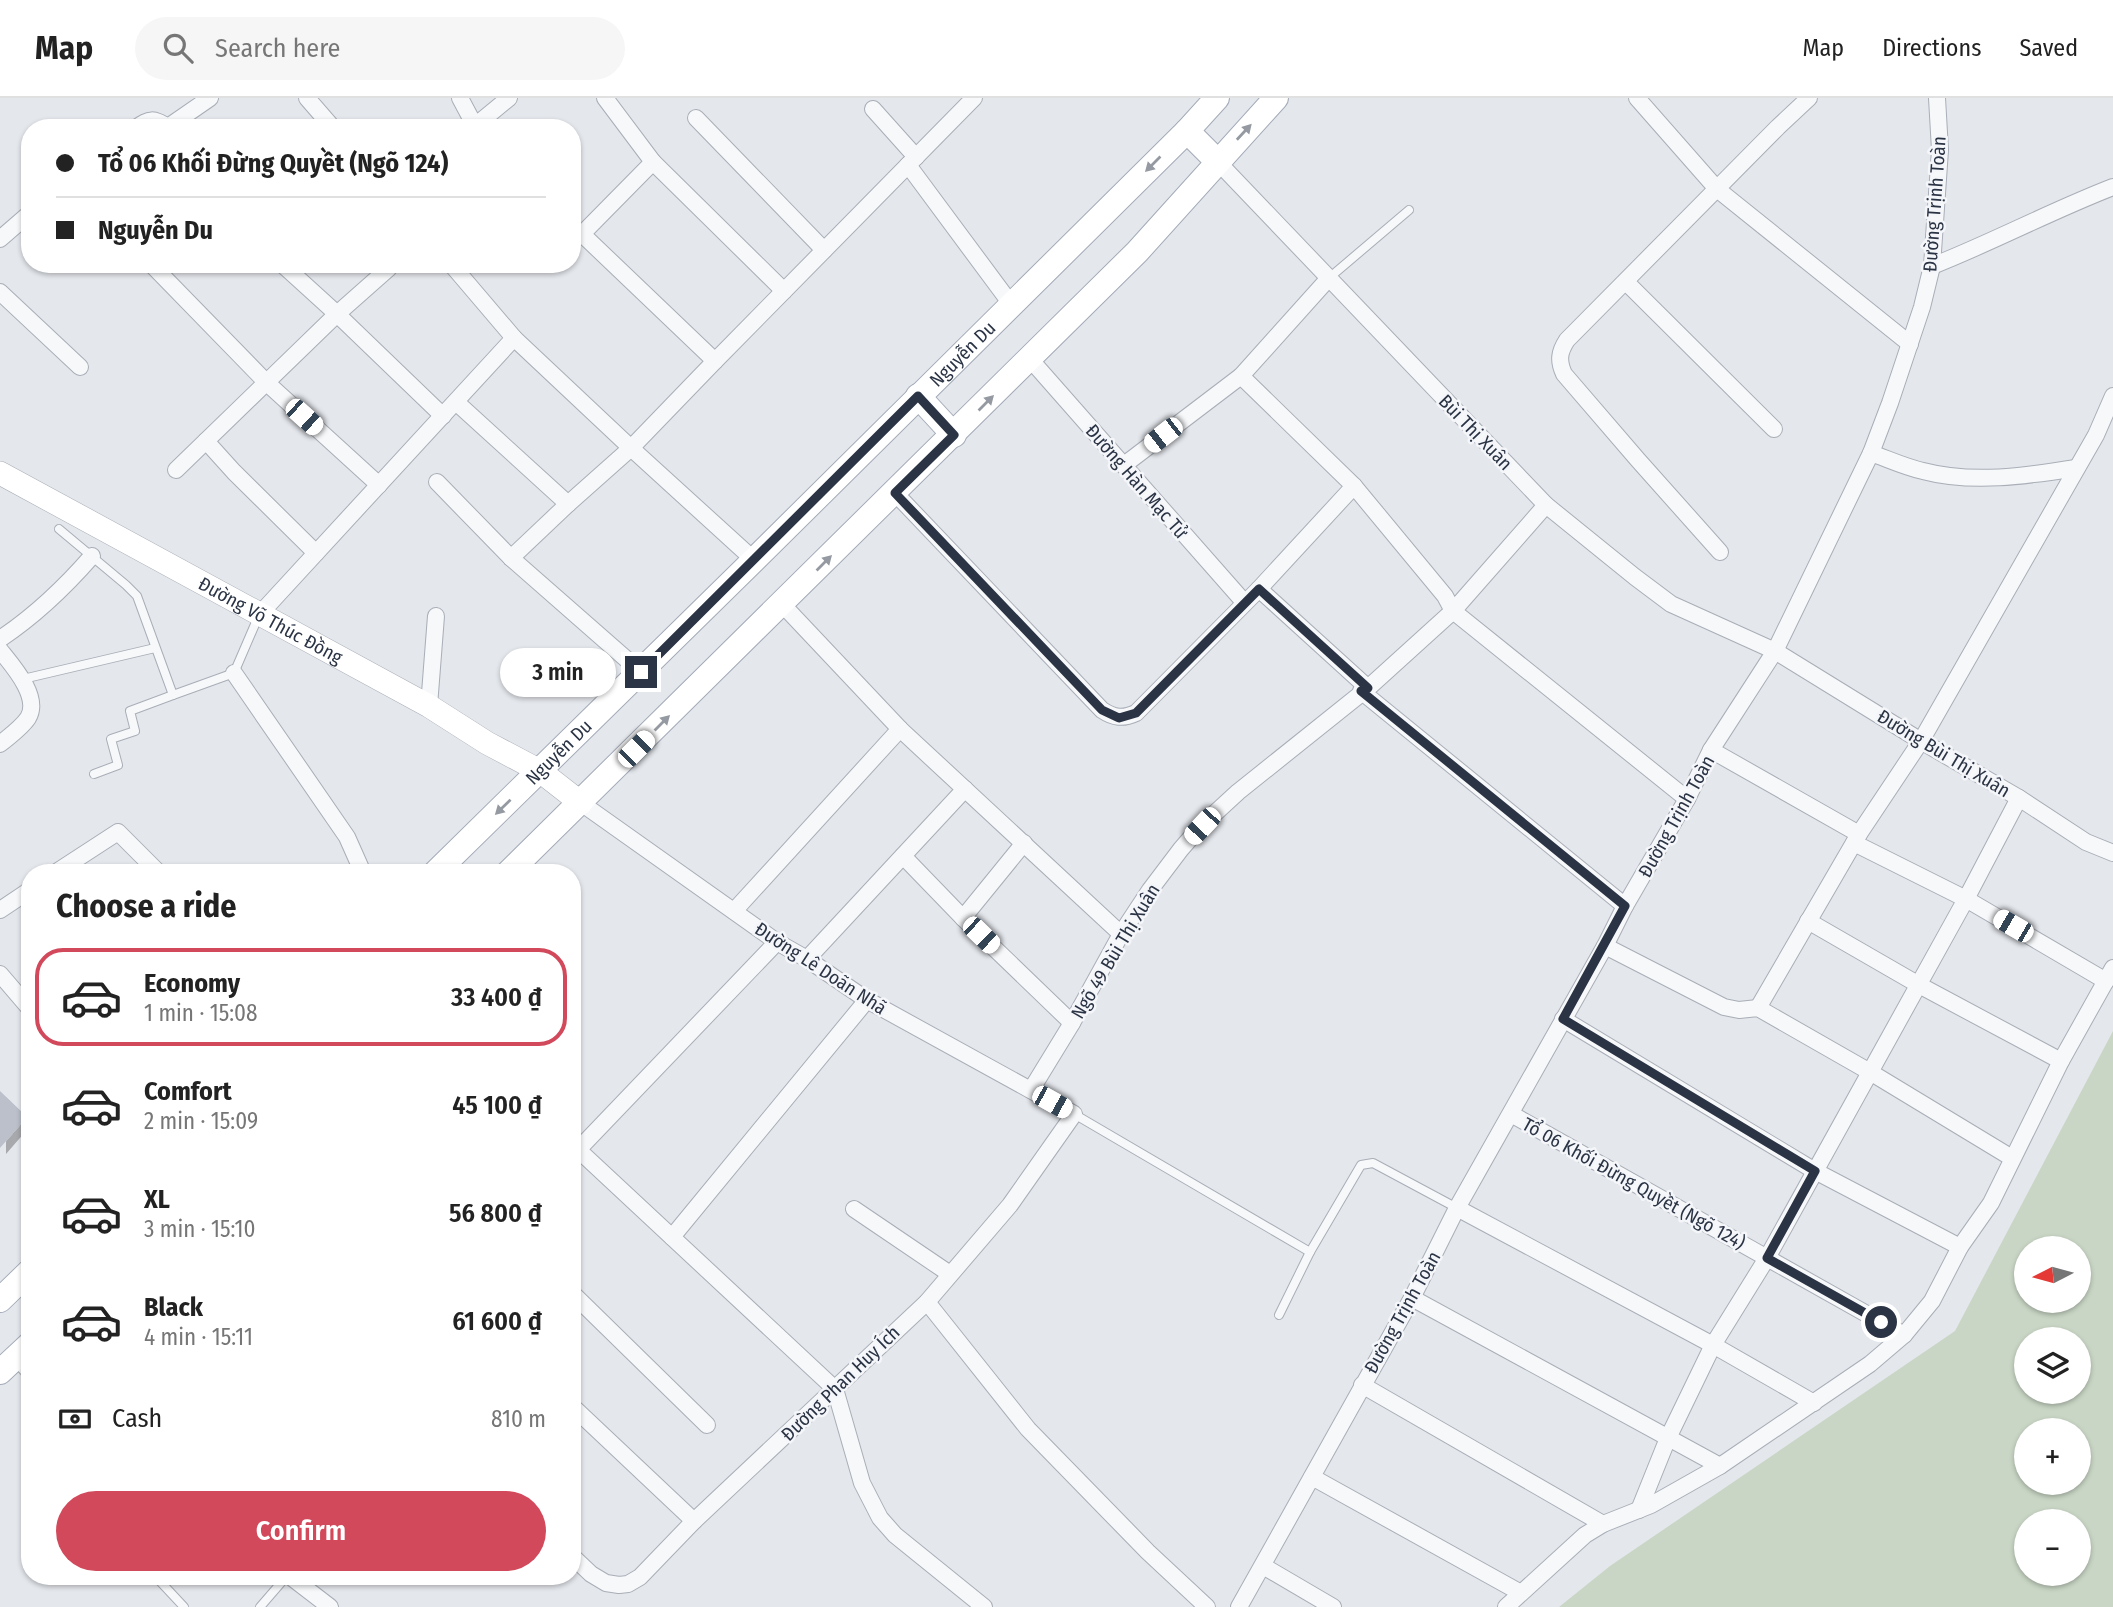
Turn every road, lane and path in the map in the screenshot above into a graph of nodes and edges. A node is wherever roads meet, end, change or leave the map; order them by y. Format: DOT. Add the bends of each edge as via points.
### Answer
graph roads {
  1 [pos="210,98"];
  2 [pos="307,98"];
  3 [pos="460,98"];
  4 [pos="509,98"];
  5 [pos="605,98"];
  6 [pos="974,98"];
  7 [pos="1217,98"];
  8 [pos="1276,98"];
  9 [pos="1637,98"];
  10 [pos="1809,98"];
  11 [pos="1937,98"];
  12 [pos="873,110"];
  13 [pos="696,118"];
  14 [pos="180,119"];
  15 [pos="324,119"];
  16 [pos="472,119"];
  17 [pos="485,119"];
  18 [pos="1187,131"];
  19 [pos="912,161"];
  20 [pos="1217,161"];
  21 [pos="653,162"];
  22 [pos="2113,187"];
  23 [pos="1717,190"];
  24 [pos="1409,210"];
  25 [pos="21,222"];
  26 [pos="581,231"];
  27 [pos="0,239"];
  28 [pos="581,239"];
  29 [pos="824,250"];
  30 [pos="1932,267"];
  31 [pos="160,273"];
  32 [pos="292,273"];
  33 [pos="383,273"];
  34 [pos="459,273"];
  35 [pos="1329,278"];
  36 [pos="1626,282"];
  37 [pos="784,291"];
  38 [pos="0,292"];
  39 [pos="1011,303"];
  40 [pos="337,314"];
  41 [pos="514,338"];
  42 [pos="1910,344"];
  43 [pos="1030,359"];
  44 [pos="715,361"];
  45 [pos="80,367"];
  46 [pos="1241,376"];
  47 [pos="267,383"];
  48 [pos="918,396"];
  49 [pos="2113,396"];
  50 [pos="456,402"];
  51 [pos="443,416"];
  52 [pos="1774,429"];
  53 [pos="954,435"];
  54 [pos="206,441"];
  55 [pos="631,449"];
  56 [pos="1871,453"];
  57 [pos="1124,465"];
  58 [pos="2076,468"];
  59 [pos="176,470"];
  60 [pos="0,474"];
  61 [pos="437,482"];
  62 [pos="379,485"];
  63 [pos="1354,486"];
  64 [pos="895,493"];
  65 [pos="568,504"];
  66 [pos="1546,505"];
  67 [pos="59,529"];
  68 [pos="1720,552"];
  69 [pos="316,554"];
  70 [pos="92,556"];
  71 [pos="511,558"];
  72 [pos="754,561"];
  73 [pos="1259,589"];
  74 [pos="1244,603"];
  75 [pos="782,604"];
  76 [pos="1453,611"];
  77 [pos="258,615"];
  78 [pos="436,615"];
  79 [pos="0,639"];
  80 [pos="156,649"];
  81 [pos="0,650"];
  82 [pos="1775,651"];
  83 [pos="641,672"];
  84 [pos="234,673"];
  85 [pos="23,679"];
  86 [pos="1365,690"];
  87 [pos="173,695"];
  88 [pos="429,706"];
  89 [pos="900,729"];
  90 [pos="1921,741"];
  91 [pos="0,744"];
  92 [pos="1711,750"];
  93 [pos="540,771"];
  94 [pos="94,774"];
  95 [pos="965,789"];
  96 [pos="2019,798"];
  97 [pos="1687,799"];
  98 [pos="581,803"];
  99 [pos="1856,838"];
  100 [pos="1024,843"];
  101 [pos="2113,853"];
  102 [pos="902,856"];
  103 [pos="69,864"];
  104 [pos="150,864"];
  105 [pos="359,864"];
  106 [pos="444,864"];
  107 [pos="517,864"];
  108 [pos="21,896"];
  109 [pos="1966,899"];
  110 [pos="1625,906"];
  111 [pos="0,910"];
  112 [pos="734,911"];
  113 [pos="962,918"];
  114 [pos="1808,921"];
  115 [pos="1121,934"];
  116 [pos="776,942"];
  117 [pos="1605,946"];
  118 [pos="807,959"];
  119 [pos="0,974"];
  120 [pos="2110,975"];
  121 [pos="1919,985"];
  122 [pos="21,998"];
  123 [pos="867,1000"];
  124 [pos="1758,1008"];
  125 [pos="1563,1019"];
  126 [pos="1072,1023"];
  127 [pos="2061,1061"];
  128 [pos="1870,1072"];
  129 [pos="1031,1090"];
  130 [pos="1074,1114"];
  131 [pos="1511,1114"];
  132 [pos="581,1143"];
  133 [pos="581,1156"];
  134 [pos="2012,1158"];
  135 [pos="1815,1171"];
  136 [pos="854,1209"];
  137 [pos="1457,1209"];
  138 [pos="672,1237"];
  139 [pos="1960,1247"];
  140 [pos="1310,1252"];
  141 [pos="1767,1258"];
  142 [pos="950,1275"];
  143 [pos="21,1279"];
  144 [pos="1412,1298"];
  145 [pos="0,1300"];
  146 [pos="581,1302"];
  147 [pos="927,1302"];
  148 [pos="1279,1315"];
  149 [pos="1904,1335"];
  150 [pos="1713,1345"];
  151 [pos="1362,1385"];
  152 [pos="835,1389"];
  153 [pos="1814,1403"];
  154 [pos="581,1414"];
  155 [pos="707,1425"];
  156 [pos="1668,1438"];
  157 [pos="1720,1466"];
  158 [pos="1312,1477"];
  159 [pos="1639,1510"];
  160 [pos="694,1521"];
  161 [pos="1603,1524"];
  162 [pos="581,1565"];
  163 [pos="1263,1566"];
  164 [pos="163,1585"];
  165 [pos="281,1585"];
  166 [pos="299,1585"];
  167 [pos="1521,1593"];
  168 [pos="184,1607"];
  169 [pos="260,1607"];
  170 [pos="330,1607"];
  171 [pos="984,1607"];
  172 [pos="1207,1607"];
  173 [pos="1239,1607"];
  174 [pos="1333,1607"];
  175 [pos="1506,1607"];
  1 -- 14 [label="street"];
  2 -- 15 [label="street"];
  3 -- 16 [label="street"];
  4 -- 17 [label="street"];
  5 -- 21 [label="street"];
  6 -- 19 [label="street"];
  7 -- 18 [label="main road, Nguyễn Du"];
  20 -- 8 [label="main road, one-way"];
  9 -- 23 [label="street"];
  10 -- 23 [label="street"];
  11 -- 30 [label="street, Đường Trịnh Toàn" via="1940,150"];
  12 -- 19 [label="street"];
  13 -- 29 [label="street"];
  18 -- 20 [label="main road"];
  18 -- 39 [label="main road, Nguyễn Du, one-way"];
  19 -- 29 [label="street"];
  19 -- 39 [label="street"];
  20 -- 35 [label="street, Bùi Thị Xuân"];
  20 -- 43 [label="main road" via="1137,253"];
  21 -- 26 [label="street"];
  21 -- 37 [label="street"];
  22 -- 30 [label="street"];
  23 -- 36 [label="street"];
  23 -- 42 [label="street"];
  24 -- 35 [label="lane"];
  25 -- 27 [label="street"];
  28 -- 44 [label="street"];
  29 -- 37 [label="street"];
  30 -- 42 [label="street, Đường Trịnh Toàn"];
  31 -- 47 [label="street"];
  32 -- 40 [label="street"];
  33 -- 40 [label="street"];
  34 -- 41 [label="street"];
  35 -- 46 [label="street"];
  35 -- 66 [label="street, Bùi Thị Xuân"];
  36 -- 52 [label="street"];
  36 -- 68 [label="street" via="1567,340 1560,351 1561,368"];
  37 -- 44 [label="street"];
  38 -- 45 [label="street"];
  39 -- 48 [label="main road, Nguyễn Du"];
  40 -- 47 [label="street"];
  40 -- 51 [label="street"];
  41 -- 50 [label="street"];
  41 -- 55 [label="street"];
  42 -- 56 [label="street, Đường Trịnh Toàn"];
  53 -- 43 [label="main road, one-way"];
  43 -- 57 [label="street, Đường Hàn Mạc Tử"];
  44 -- 55 [label="street"];
  46 -- 57 [label="street"];
  46 -- 63 [label="street"];
  47 -- 54 [label="street"];
  47 -- 62 [label="street"];
  48 -- 53 [label="main road"];
  48 -- 72 [label="main road, Nguyễn Du"];
  49 -- 58 [label="street"];
  50 -- 51 [label="street"];
  50 -- 65 [label="street"];
  51 -- 62 [label="street"];
  53 -- 64 [label="main road"];
  54 -- 59 [label="street"];
  54 -- 69 [label="street"];
  55 -- 65 [label="street"];
  55 -- 72 [label="street"];
  56 -- 58 [label="street" via="1923,472 1954,476 2029,476"];
  56 -- 82 [label="street, Đường Trịnh Toàn"];
  57 -- 74 [label="street, Đường Hàn Mạc Tử"];
  58 -- 90 [label="street"];
  60 -- 77 [label="street, Đường Võ Thúc Đồng"];
  61 -- 71 [label="street"];
  62 -- 69 [label="street"];
  63 -- 73 [label="street"];
  63 -- 76 [label="street"];
  64 -- 74 [label="street" via="1109,715 1119,718 1136,713"];
  75 -- 64 [label="main road, one-way"];
  65 -- 71 [label="street"];
  66 -- 76 [label="street, Ngõ 49 Bùi Thị Xuân"];
  66 -- 82 [label="street, Bùi Thị Xuân" via="1671,604"];
  67 -- 70 [label="lane"];
  69 -- 77 [label="street"];
  70 -- 79 [label="street" via="20,626"];
  70 -- 80 [label="lane" via="137,597"];
  71 -- 83 [label="street"];
  72 -- 83 [label="main road, Nguyễn Du"];
  73 -- 74 [label="street"];
  73 -- 86 [label="street"];
  75 -- 89 [label="street"];
  98 -- 75 [label="main road, one-way"];
  76 -- 86 [label="street, Ngõ 49 Bùi Thị Xuân"];
  76 -- 97 [label="street"];
  77 -- 84 [label="lane"];
  77 -- 88 [label="street, Đường Võ Thúc Đồng"];
  78 -- 88 [label="street"];
  80 -- 85 [label="lane"];
  80 -- 87 [label="lane"];
  81 -- 85 [label="street"];
  82 -- 90 [label="street, Đường Bùi Thị Xuân"];
  82 -- 92 [label="street, Đường Trịnh Toàn"];
  83 -- 93 [label="main road, Nguyễn Du"];
  84 -- 87 [label="lane"];
  84 -- 105 [label="street" via="347,837"];
  85 -- 91 [label="street" via="32,706 29,717"];
  86 -- 110 [label="street"];
  86 -- 115 [label="street, Ngõ 49 Bùi Thị Xuân" via="1202,826"];
  87 -- 94 [label="lane" via="130,711 135,731 111,739 118,765"];
  88 -- 93 [label="street, Đường Võ Thúc Đồng"];
  89 -- 95 [label="street"];
  89 -- 112 [label="street"];
  90 -- 96 [label="street, Đường Bùi Thị Xuân"];
  90 -- 99 [label="street"];
  92 -- 97 [label="street, Đường Trịnh Toàn"];
  92 -- 99 [label="street"];
  93 -- 98 [label="street, Đường Võ Thúc Đồng"];
  93 -- 106 [label="main road, Nguyễn Du, one-way"];
  95 -- 100 [label="street"];
  95 -- 102 [label="street"];
  96 -- 101 [label="street, Đường Bùi Thị Xuân" via="2086,842"];
  96 -- 109 [label="street"];
  97 -- 110 [label="street, Đường Trịnh Toàn"];
  98 -- 107 [label="main road"];
  98 -- 112 [label="street, Đường Lê Doãn Nhã"];
  99 -- 109 [label="street"];
  99 -- 114 [label="street"];
  100 -- 113 [label="street"];
  100 -- 115 [label="street"];
  102 -- 113 [label="street"];
  102 -- 118 [label="street"];
  103 -- 104 [label="street" via="118,832"];
  108 -- 111 [label="street"];
  109 -- 120 [label="street"];
  109 -- 121 [label="street"];
  110 -- 117 [label="street, Đường Trịnh Toàn"];
  112 -- 116 [label="street, Đường Lê Doãn Nhã"];
  113 -- 126 [label="street"];
  114 -- 121 [label="street"];
  114 -- 124 [label="street"];
  115 -- 126 [label="street, Ngõ 49 Bùi Thị Xuân"];
  116 -- 118 [label="street, Đường Lê Doãn Nhã"];
  116 -- 132 [label="street"];
  117 -- 124 [label="street" via="1724,1007"];
  117 -- 125 [label="street, Đường Trịnh Toàn"];
  118 -- 123 [label="street, Đường Lê Doãn Nhã"];
  119 -- 122 [label="street"];
  120 -- 127 [label="street"];
  121 -- 127 [label="street"];
  121 -- 128 [label="street"];
  123 -- 129 [label="street, Đường Lê Doãn Nhã"];
  123 -- 138 [label="street"];
  124 -- 128 [label="street"];
  125 -- 131 [label="street, Đường Trịnh Toàn"];
  125 -- 135 [label="street"];
  126 -- 129 [label="street, Ngõ 49 Bùi Thị Xuân"];
  127 -- 134 [label="street"];
  128 -- 134 [label="street"];
  128 -- 135 [label="street"];
  129 -- 130 [label="street, Đường Lê Doãn Nhã"];
  130 -- 140 [label="lane"];
  130 -- 142 [label="street, Đường Phan Huy Ích" via="1010,1205"];
  131 -- 137 [label="street, Đường Trịnh Toàn"];
  131 -- 141 [label="street, Tổ 06 Khối Đừng Quyềt (Ngõ 124)"];
  133 -- 138 [label="street"];
  134 -- 139 [label="street" via="1991,1203"];
  135 -- 139 [label="street"];
  135 -- 141 [label="street"];
  136 -- 142 [label="street"];
  137 -- 140 [label="lane" via="1366,1163"];
  137 -- 144 [label="street, Đường Trịnh Toàn"];
  137 -- 150 [label="street"];
  138 -- 152 [label="street"];
  139 -- 149 [label="street" via="1931,1301"];
  140 -- 148 [label="lane"];
  141 -- 149 [label="street, Tổ 06 Khối Đừng Quyềt (Ngõ 124)"];
  141 -- 150 [label="street"];
  142 -- 147 [label="street, Đường Phan Huy Ích"];
  143 -- 145 [label="main road"];
  144 -- 151 [label="street, Đường Trịnh Toàn"];
  144 -- 156 [label="street"];
  146 -- 155 [label="street"];
  147 -- 152 [label="street, Đường Phan Huy Ích"];
  147 -- 172 [label="street" via="1028,1429"];
  149 -- 153 [label="street"];
  150 -- 153 [label="street"];
  150 -- 156 [label="street"];
  151 -- 158 [label="street, Đường Trịnh Toàn"];
  151 -- 161 [label="street"];
  152 -- 160 [label="street, Đường Phan Huy Ích"];
  152 -- 171 [label="street" via="862,1483 880,1518"];
  153 -- 157 [label="street"];
  154 -- 160 [label="street"];
  156 -- 157 [label="street"];
  156 -- 159 [label="street"];
  157 -- 159 [label="street"];
  158 -- 163 [label="street, Đường Trịnh Toàn"];
  158 -- 167 [label="street"];
  159 -- 161 [label="street"];
  160 -- 162 [label="street, Đường Phan Huy Ích" via="628,1584 606,1583"];
  161 -- 167 [label="street"];
  163 -- 173 [label="street, Đường Trịnh Toàn"];
  163 -- 174 [label="street"];
  164 -- 168 [label="lane"];
  165 -- 169 [label="lane"];
  166 -- 170 [label="street"];
  167 -- 175 [label="street"];
}
